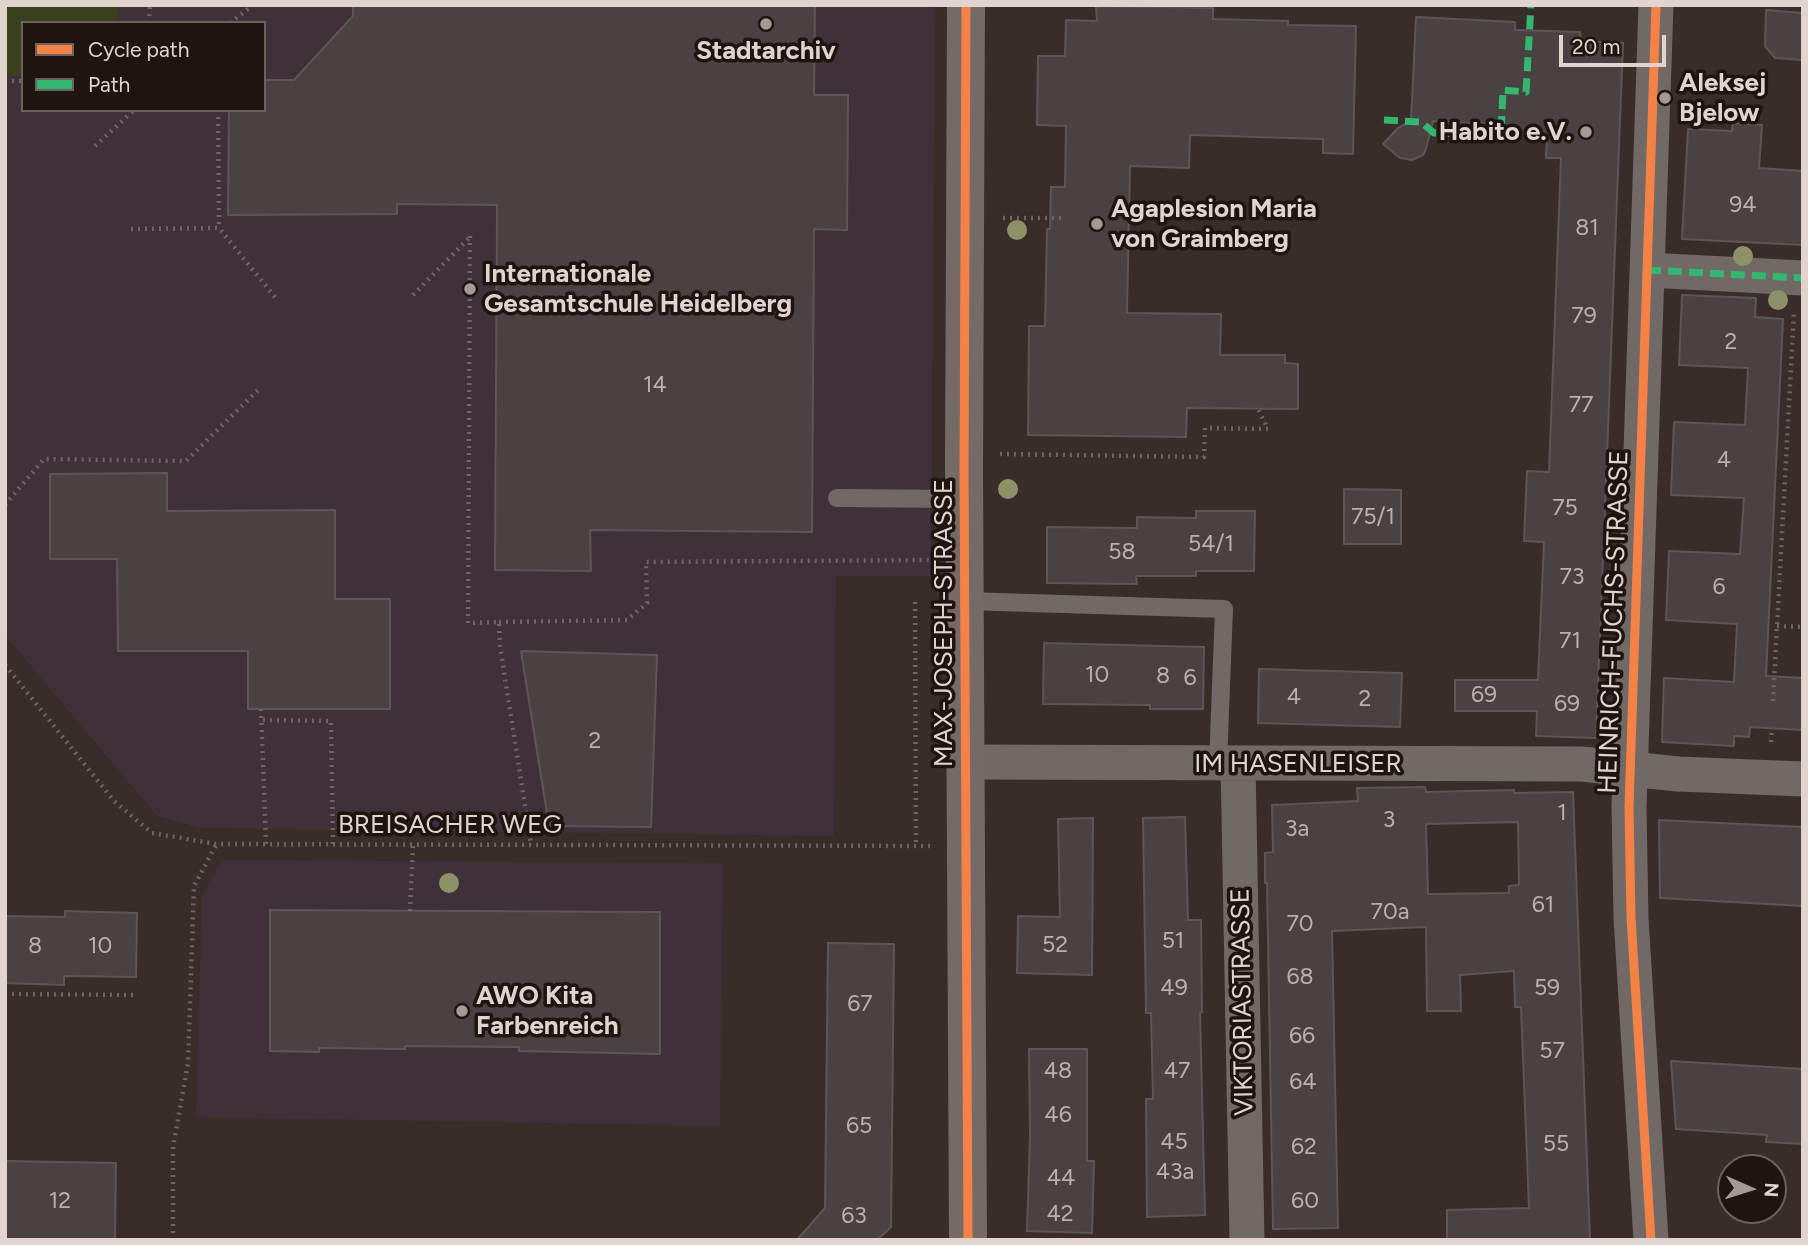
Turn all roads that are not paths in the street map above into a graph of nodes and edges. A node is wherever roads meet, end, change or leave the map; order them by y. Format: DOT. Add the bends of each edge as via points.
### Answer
graph roads {
  1 [pos="966,5"];
  2 [pos="1656,5"];
  3 [pos="1647,270"];
  4 [pos="1799,278"];
  5 [pos="837,498"];
  6 [pos="964,499"];
  7 [pos="965,601"];
  8 [pos="966,762"];
  9 [pos="1228,764"];
  10 [pos="1630,767"];
  11 [pos="1803,779"];
  12 [pos="968,1240"];
  13 [pos="1247,1240"];
  14 [pos="1651,1240"];
  1 -- 6 [label="street, MAX-JOSEPH-STRASSE"];
  2 -- 3 [label="street, HEINRICH-FUCHS-STRASSE"];
  3 -- 4 [label="street"];
  3 -- 10 [label="street, HEINRICH-FUCHS-STRASSE"];
  5 -- 6 [label="lane"];
  6 -- 7 [label="street, MAX-JOSEPH-STRASSE"];
  7 -- 8 [label="street, MAX-JOSEPH-STRASSE"];
  7 -- 9 [label="lane" via="1224,609"];
  8 -- 9 [label="street, IM HASENLEISER"];
  8 -- 12 [label="street, MAX-JOSEPH-STRASSE"];
  9 -- 10 [label="street, IM HASENLEISER"];
  9 -- 13 [label="street, VIKTORIASTRASSE"];
  10 -- 11 [label="street, IM HASENLEISER" via="1678,774"];
  10 -- 14 [label="street, HEINRICH-FUCHS-STRASSE" via="1631,918"];
}
